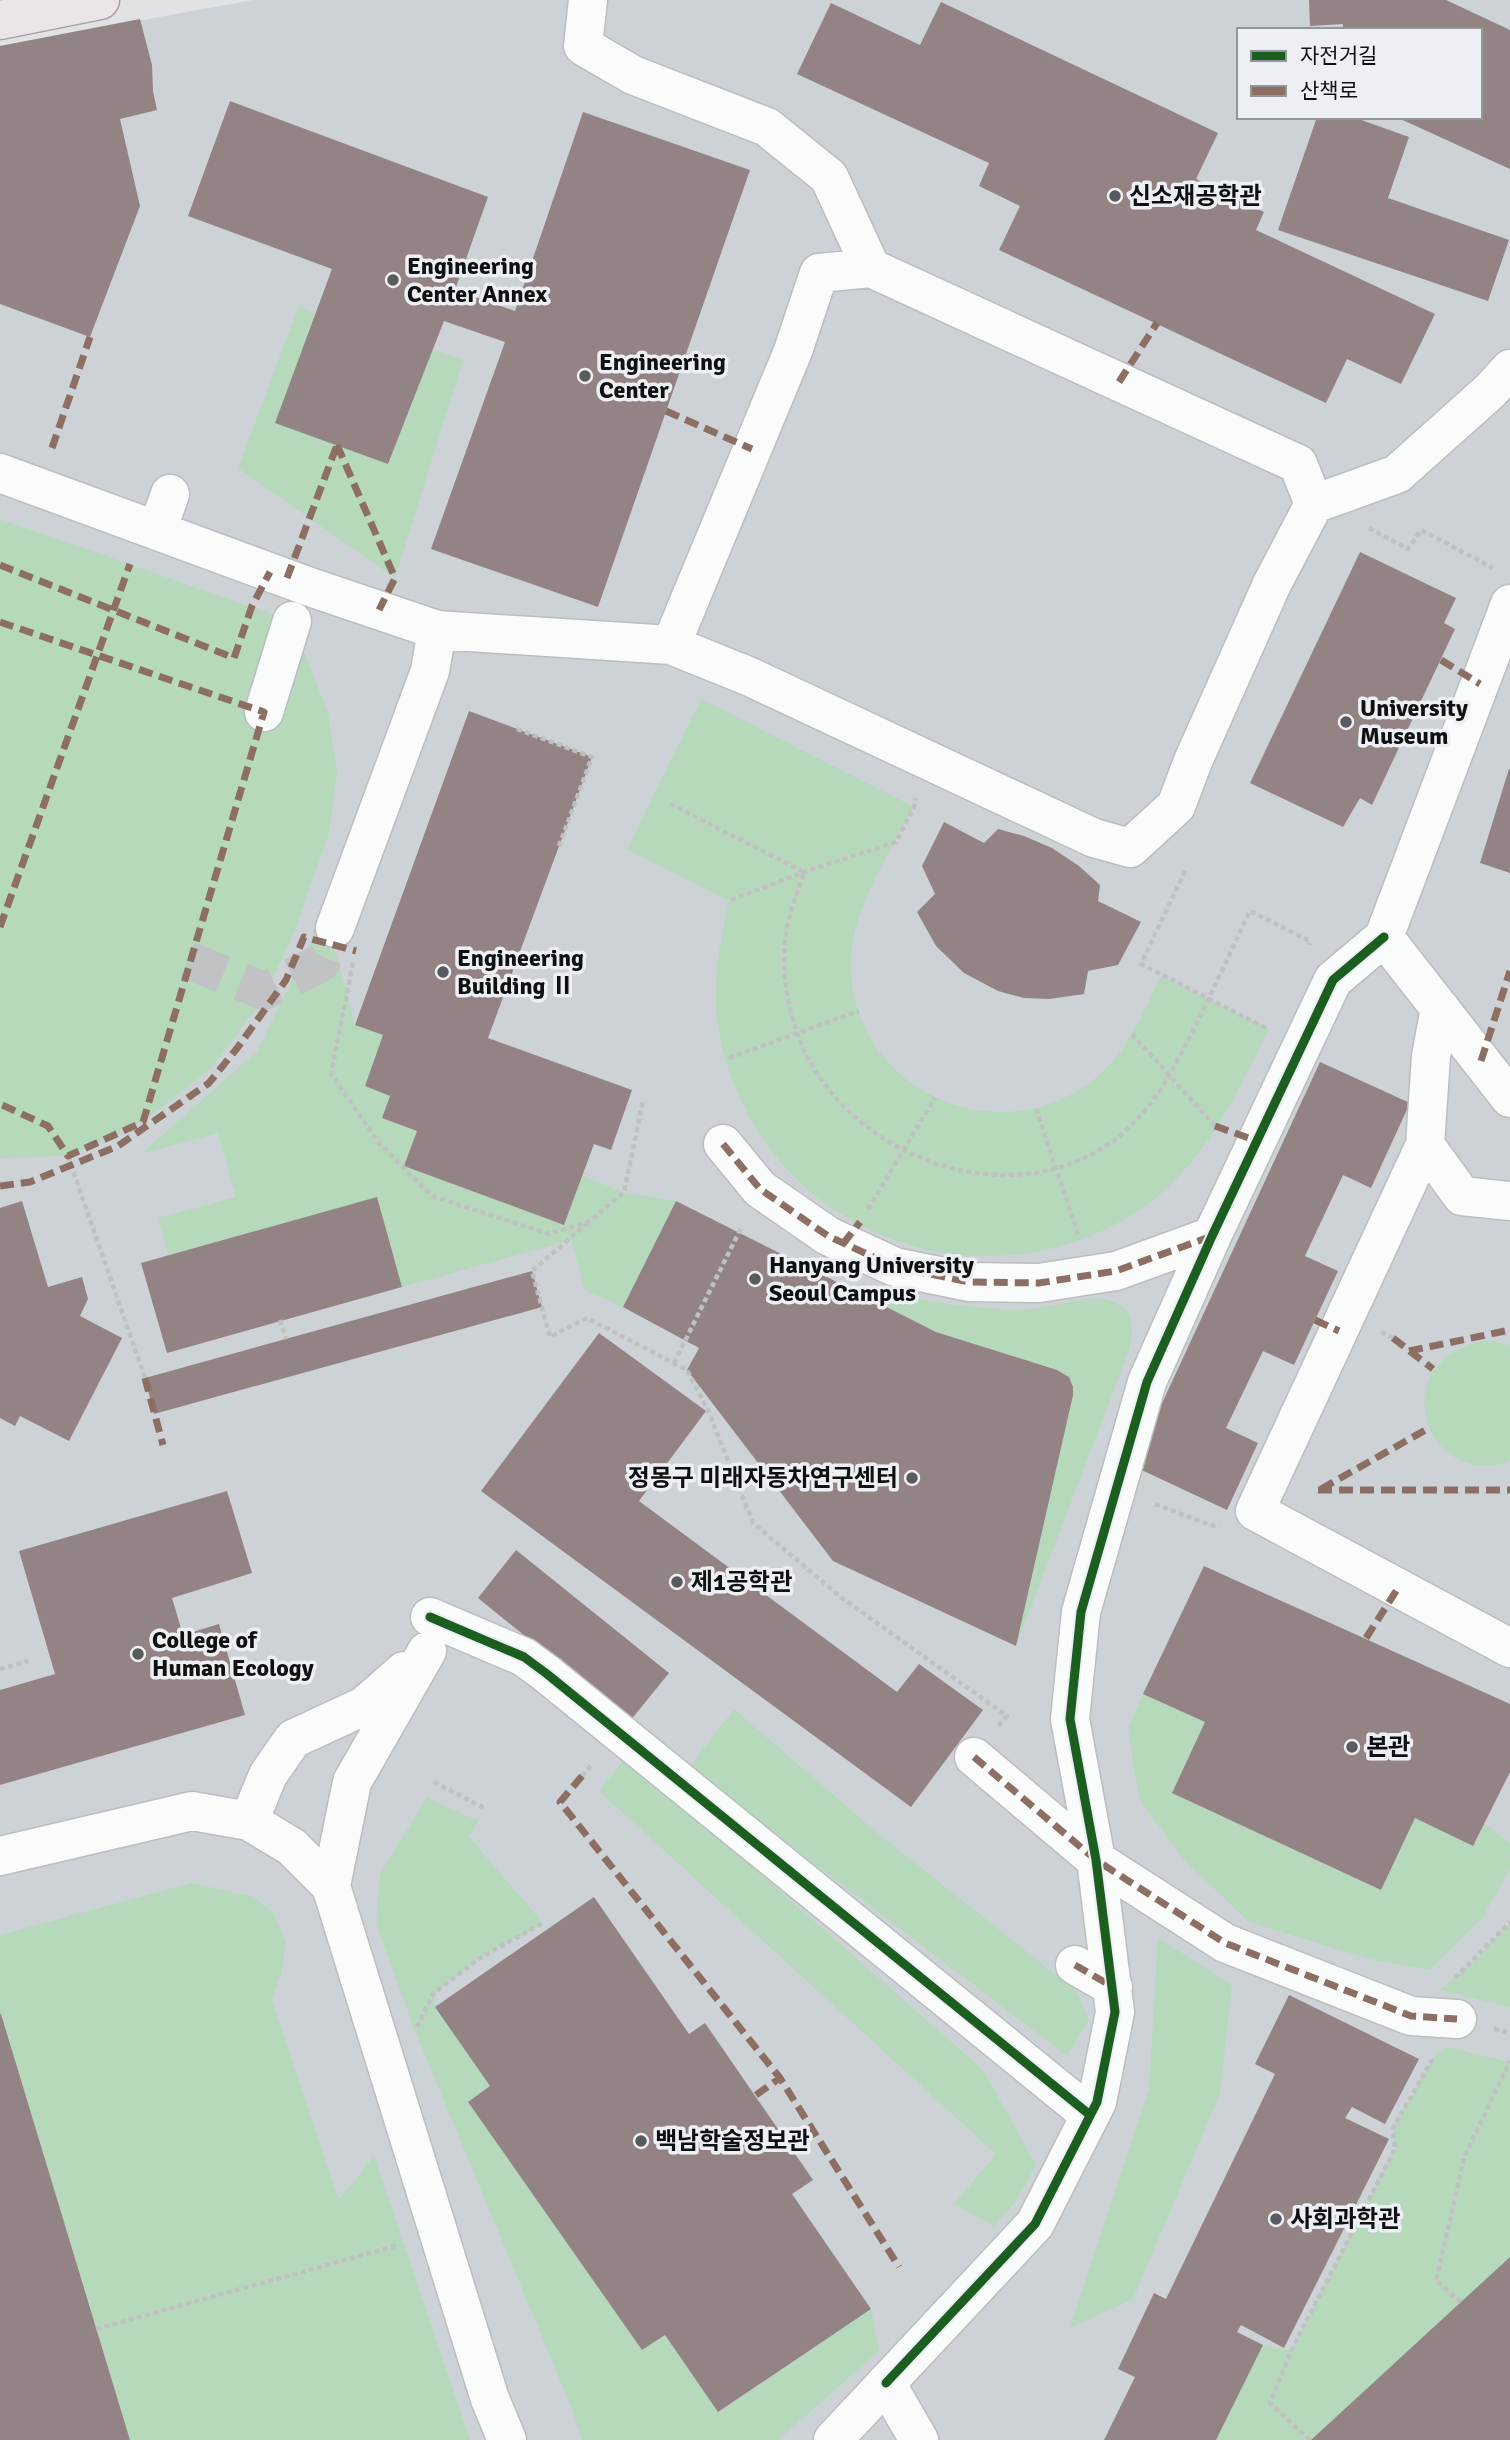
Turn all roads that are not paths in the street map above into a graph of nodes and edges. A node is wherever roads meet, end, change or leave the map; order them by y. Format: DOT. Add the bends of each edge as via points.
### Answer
graph roads {
  1 [pos="100,0"];
  2 [pos="587,0"];
  3 [pos="0,20"];
  4 [pos="871,268"];
  5 [pos="1510,369"];
  6 [pos="0,473"];
  7 [pos="170,494"];
  8 [pos="1314,504"];
  9 [pos="157,531"];
  10 [pos="1506,588"];
  11 [pos="292,621"];
  12 [pos="437,629"];
  13 [pos="671,645"];
  14 [pos="264,712"];
  15 [pos="1384,937"];
  16 [pos="346,940"];
  17 [pos="1440,1008"];
  18 [pos="1510,1098"];
  19 [pos="723,1144"];
  20 [pos="1425,1145"];
  21 [pos="1510,1201"];
  22 [pos="1212,1236"];
  23 [pos="430,1617"];
  24 [pos="1510,1648"];
  25 [pos="974,1757"];
  26 [pos="249,1821"];
  27 [pos="0,1856"];
  28 [pos="1096,1860"];
  29 [pos="331,1886"];
  30 [pos="1075,1965"];
  31 [pos="1112,1987"];
  32 [pos="1457,2020"];
  33 [pos="1090,2115"];
  34 [pos="886,2383"];
  35 [pos="507,2440"];
  36 [pos="833,2440"];
  37 [pos="919,2440"];
  1 -- 3 [label="main road"];
  2 -- 4 [label="street" via="583,46 633,75 767,127 829,177"];
  4 -- 8 [label="street" via="1298,464"];
  4 -- 13 [label="street" via="820,273 793,351"];
  5 -- 8 [label="street" via="1397,474"];
  6 -- 9 [label="street"];
  7 -- 9 [label="street"];
  8 -- 13 [label="street" via="1272,584 1176,806 1130,848 1094,838 748,676"];
  9 -- 12 [label="street"];
  10 -- 15 [label="street"];
  11 -- 14 [label="street"];
  12 -- 13 [label="street"];
  12 -- 16 [label="street" via="430,671"];
  15 -- 17 [label="street"];
  15 -- 22 [label="street" via="1333,980"];
  17 -- 18 [label="street"];
  17 -- 20 [label="street" via="1431,1056"];
  19 -- 22 [label="street" via="760,1189 828,1236 895,1267 969,1282 1039,1283 1116,1272"];
  20 -- 21 [label="street" via="1462,1196"];
  20 -- 24 [label="street" via="1255,1511"];
  22 -- 28 [label="street" via="1147,1382 1081,1612 1070,1719"];
  23 -- 33 [label="street" via="532,1663"];
  25 -- 28 [label="street"];
  26 -- 27 [label="street" via="192,1811"];
  26 -- 29 [label="street" via="292,1847"];
  26 -- 29 [label="street" via="268,1775 293,1739 364,1706 427,1651 352,1782"];
  28 -- 31 [label="street"];
  28 -- 32 [label="street" via="1226,1943 1411,2016"];
  29 -- 35 [label="street" via="490,2399"];
  30 -- 31 [label="street"];
  31 -- 33 [label="street" via="1115,2012 1097,2102"];
  33 -- 34 [label="street" via="1035,2224"];
  34 -- 36 [label="street"];
  34 -- 37 [label="street"];
}
